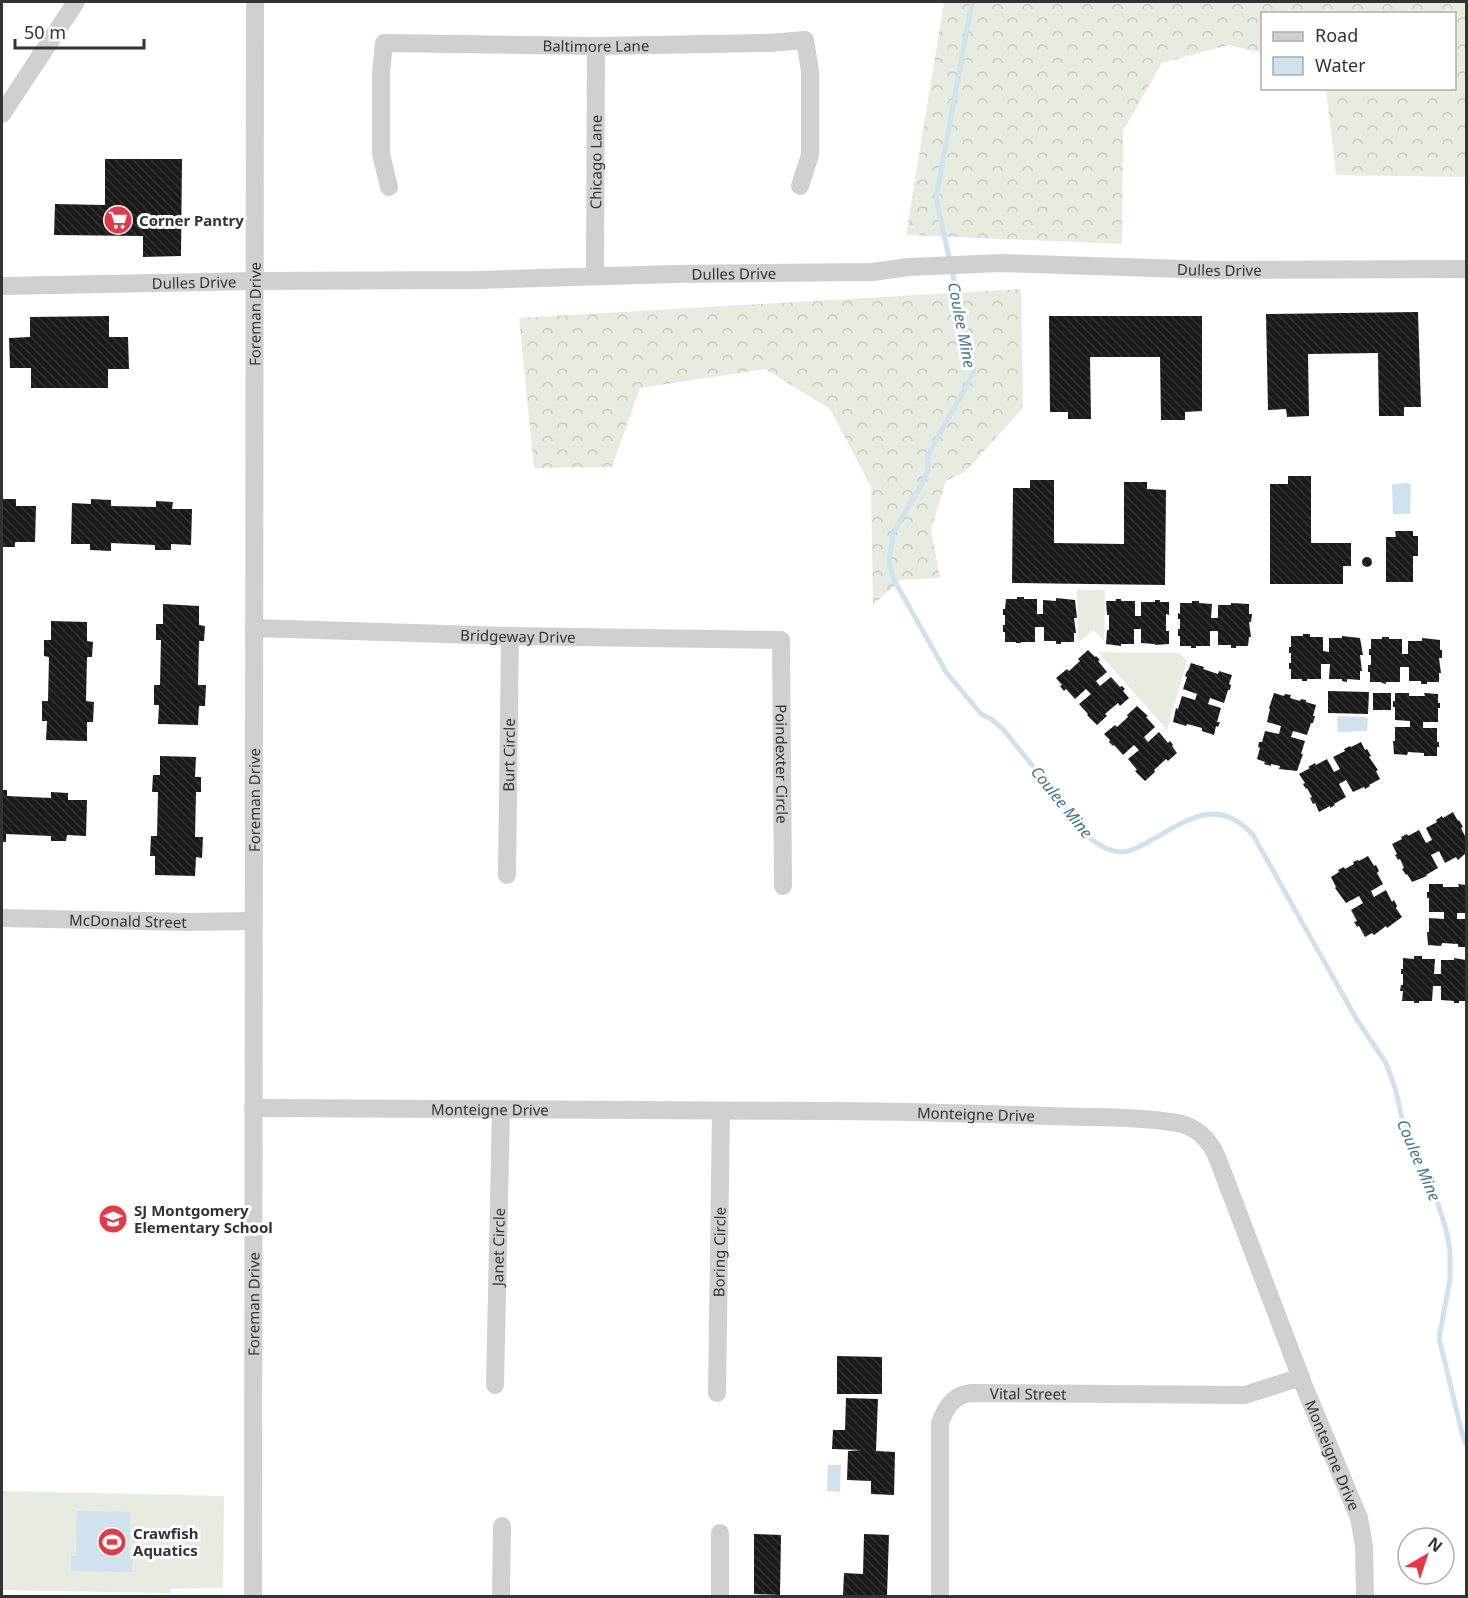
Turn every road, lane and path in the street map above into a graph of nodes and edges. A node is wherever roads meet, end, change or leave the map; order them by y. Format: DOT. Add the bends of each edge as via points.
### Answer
graph roads {
  1 [pos="76,2"];
  2 [pos="255,2"];
  3 [pos="596,46"];
  4 [pos="2,114"];
  5 [pos="800,186"];
  6 [pos="389,187"];
  7 [pos="1467,269"];
  8 [pos="595,276"];
  9 [pos="255,281"];
  10 [pos="2,286"];
  11 [pos="254,628"];
  12 [pos="510,636"];
  13 [pos="781,640"];
  14 [pos="507,874"];
  15 [pos="783,886"];
  16 [pos="2,918"];
  17 [pos="253,921"];
  18 [pos="253,1108"];
  19 [pos="501,1109"];
  20 [pos="721,1111"];
  21 [pos="1301,1377"];
  22 [pos="495,1385"];
  23 [pos="717,1393"];
  24 [pos="502,1526"];
  25 [pos="720,1533"];
  26 [pos="253,1596"];
  27 [pos="501,1596"];
  28 [pos="720,1596"];
  29 [pos="940,1596"];
  30 [pos="1365,1596"];
  1 -- 4 [label="street"];
  2 -- 9 [label="street, Foreman Drive"];
  3 -- 5 [label="street, Baltimore Lane" via="805,40 810,71 810,155"];
  3 -- 6 [label="street, Baltimore Lane" via="384,44 381,154"];
  3 -- 8 [label="street, Chicago Lane"];
  7 -- 8 [label="street, Dulles Drive" via="1214,270 1001,263 872,272"];
  8 -- 9 [label="street, Dulles Drive"];
  9 -- 10 [label="street, Dulles Drive"];
  9 -- 11 [label="street, Foreman Drive"];
  11 -- 12 [label="street, Bridgeway Drive"];
  11 -- 17 [label="street, Foreman Drive"];
  12 -- 13 [label="street, Bridgeway Drive"];
  12 -- 14 [label="street, Burt Circle"];
  13 -- 15 [label="street, Poindexter Circle"];
  16 -- 17 [label="street, McDonald Street"];
  17 -- 18 [label="street, Foreman Drive"];
  18 -- 19 [label="street, Monteigne Drive"];
  18 -- 26 [label="street, Foreman Drive"];
  19 -- 20 [label="street, Monteigne Drive"];
  19 -- 22 [label="street, Janet Circle"];
  20 -- 21 [label="street, Monteigne Drive" via="897,1111 1118,1118 1189,1127 1206,1138 1217,1156"];
  20 -- 23 [label="street, Boring Circle"];
  21 -- 29 [label="street, Vital Street" via="1245,1395 971,1393 955,1398 940,1422"];
  21 -- 30 [label="street, Monteigne Drive" via="1359,1518"];
  24 -- 27 [label="street"];
  25 -- 28 [label="street"];
}
